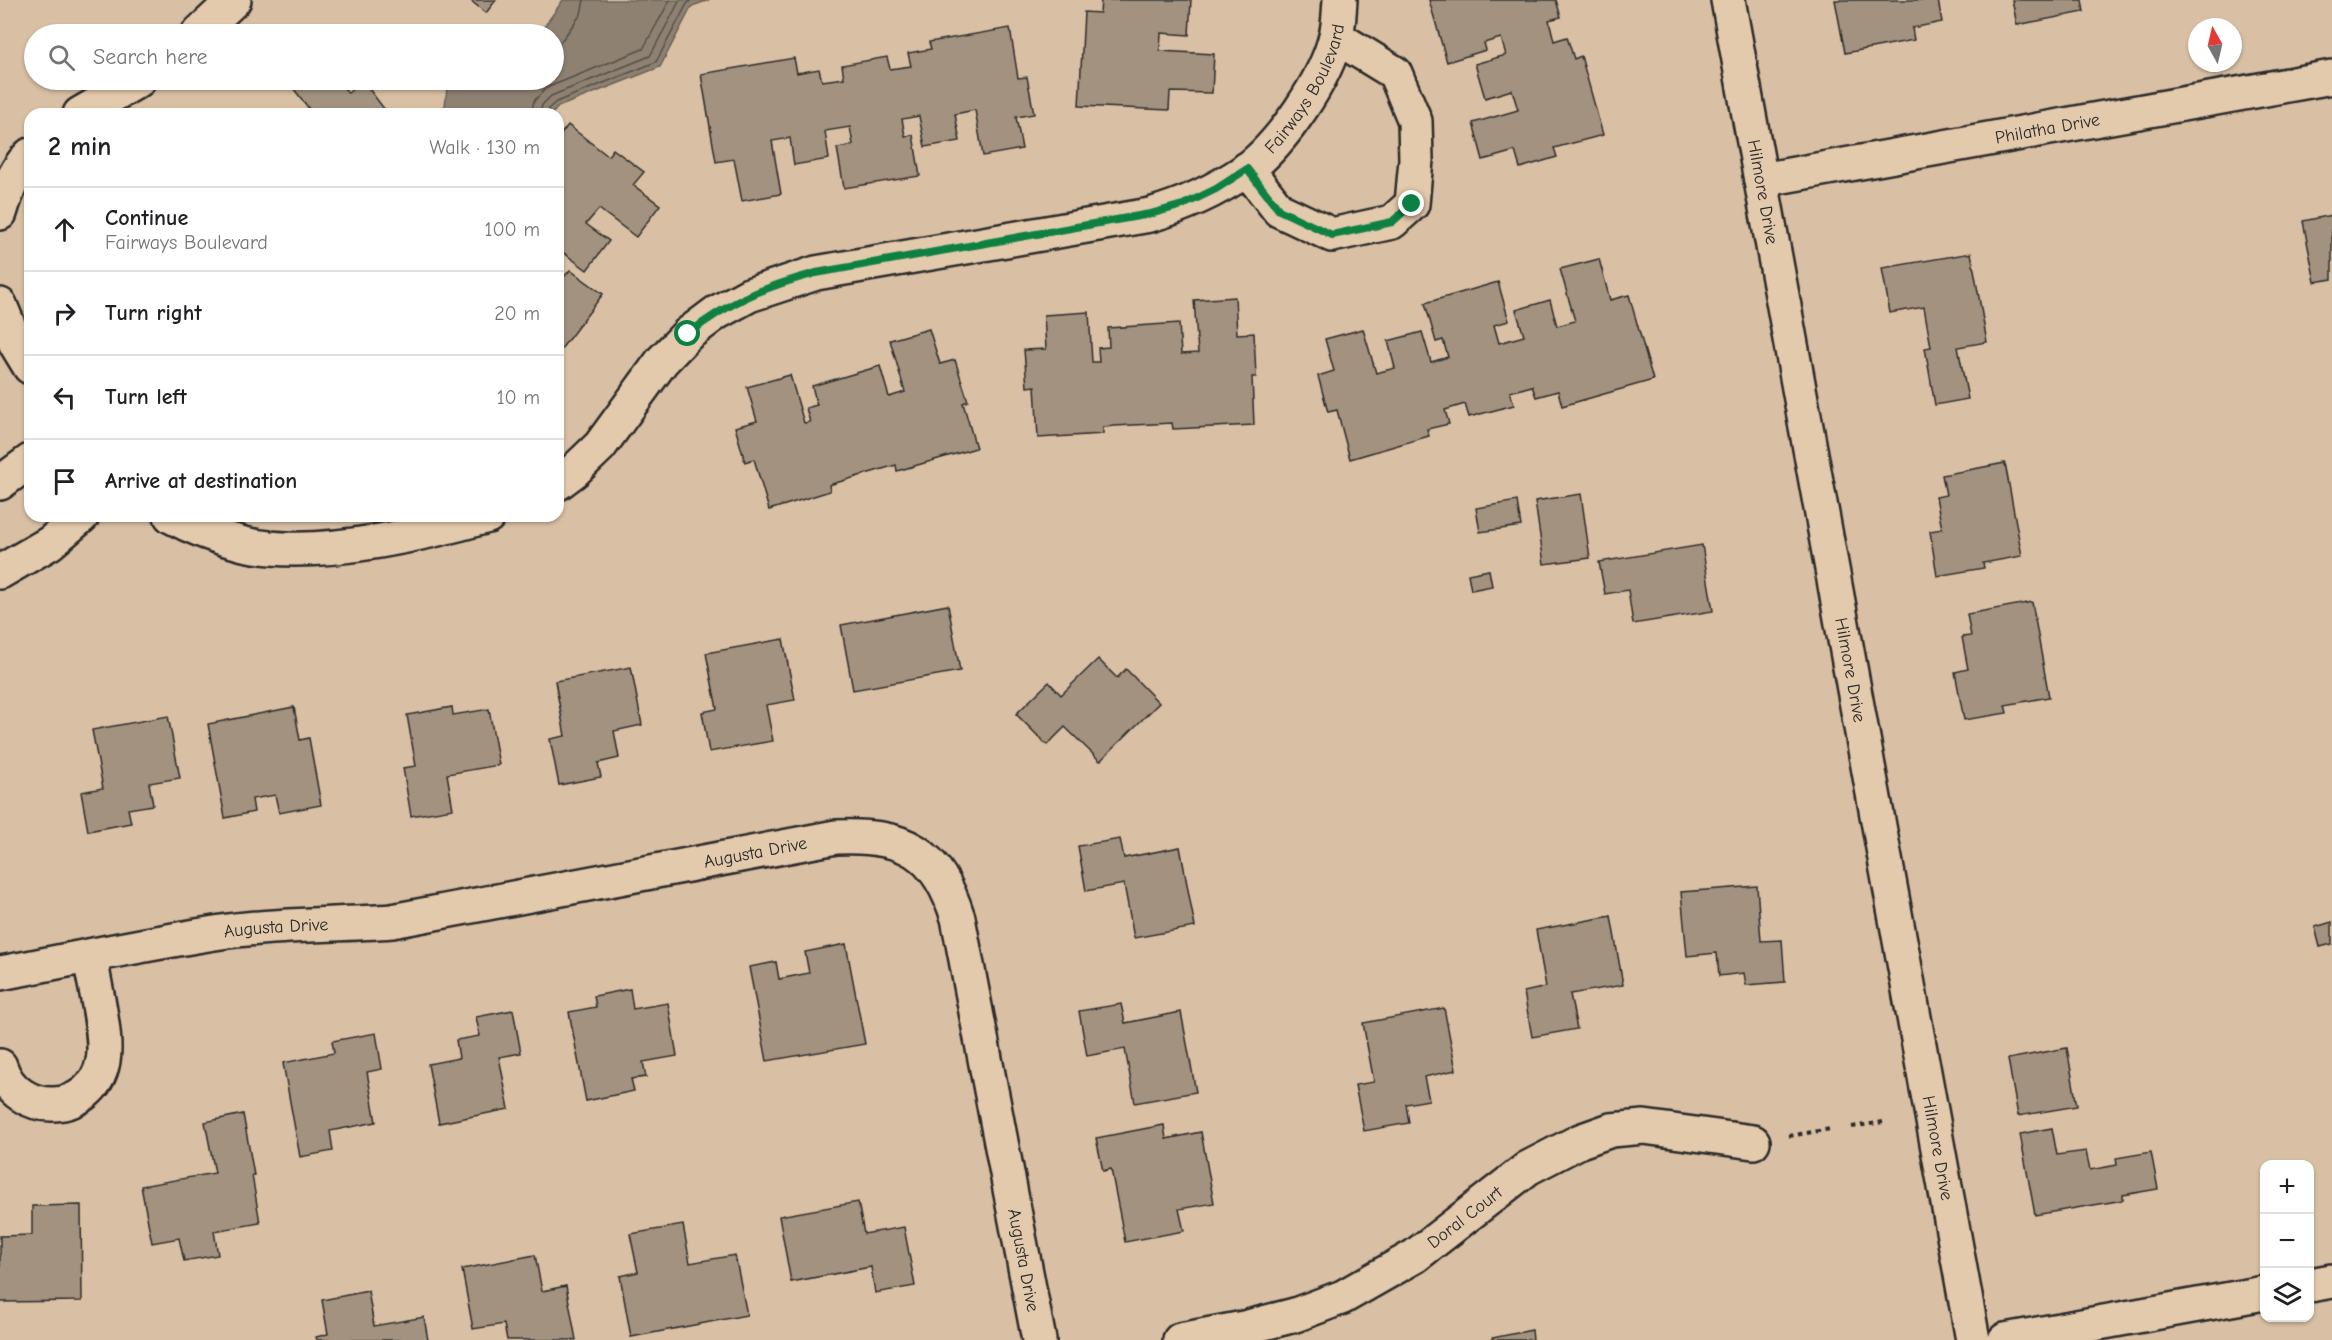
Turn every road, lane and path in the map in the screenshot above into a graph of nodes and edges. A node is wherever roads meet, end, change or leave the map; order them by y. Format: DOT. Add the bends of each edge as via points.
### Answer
graph roads {
  1 [pos="234,0"];
  2 [pos="1340,0"];
  3 [pos="1728,0"];
  4 [pos="209,24"];
  5 [pos="1336,37"];
  6 [pos="2332,77"];
  7 [pos="122,90"];
  8 [pos="90,108"];
  9 [pos="24,160"];
  10 [pos="1247,169"];
  11 [pos="1761,180"];
  12 [pos="0,213"];
  13 [pos="0,305"];
  14 [pos="24,357"];
  15 [pos="24,466"];
  16 [pos="564,478"];
  17 [pos="0,483"];
  18 [pos="75,522"];
  19 [pos="186,522"];
  20 [pos="463,522"];
  21 [pos="0,572"];
  22 [pos="90,957"];
  23 [pos="0,973"];
  24 [pos="0,1066"];
  25 [pos="1883,1122"];
  26 [pos="1852,1127"];
  27 [pos="1753,1142"];
  28 [pos="2332,1281"];
  29 [pos="2314,1284"];
  30 [pos="2260,1294"];
  31 [pos="1039,1340"];
  32 [pos="1180,1340"];
  33 [pos="1973,1340"];
  34 [pos="2005,1340"];
  1 -- 4 [label="street"];
  2 -- 5 [label="street, Fairways Boulevard"];
  3 -- 11 [label="street, Hilmore Drive"];
  5 -- 10 [label="street, Fairways Boulevard" via="1316,87 1273,144"];
  5 -- 10 [label="street" via="1395,73 1415,121 1412,204 1392,222 1332,235 1279,210"];
  6 -- 11 [label="street, Philatha Drive"];
  7 -- 8 [label="street"];
  9 -- 12 [label="street"];
  10 -- 16 [label="street, Fairways Boulevard" via="1183,205 1150,214 816,273 749,295 688,334 662,361 600,446"];
  11 -- 33 [label="street, Hilmore Drive"];
  13 -- 14 [label="street"];
  15 -- 17 [label="street"];
  18 -- 21 [label="street" via="50,543"];
  19 -- 20 [label="street" via="245,544 321,548 391,539"];
  22 -- 23 [label="street, Augusta Drive"];
  22 -- 24 [label="street" via="104,1044 99,1075 82,1095 54,1105 29,1101 13,1089"];
  22 -- 31 [label="street, Augusta Drive" via="268,927 392,921 836,837 883,837 915,850 938,871 958,918"];
  25 -- 26 [label="path"];
  27 -- 32 [label="street, Doral Court" via="1644,1127 1611,1130 1528,1168 1415,1256 1343,1297 1284,1317"];
  28 -- 29 [label="street"];
  30 -- 34 [label="street"];
}
